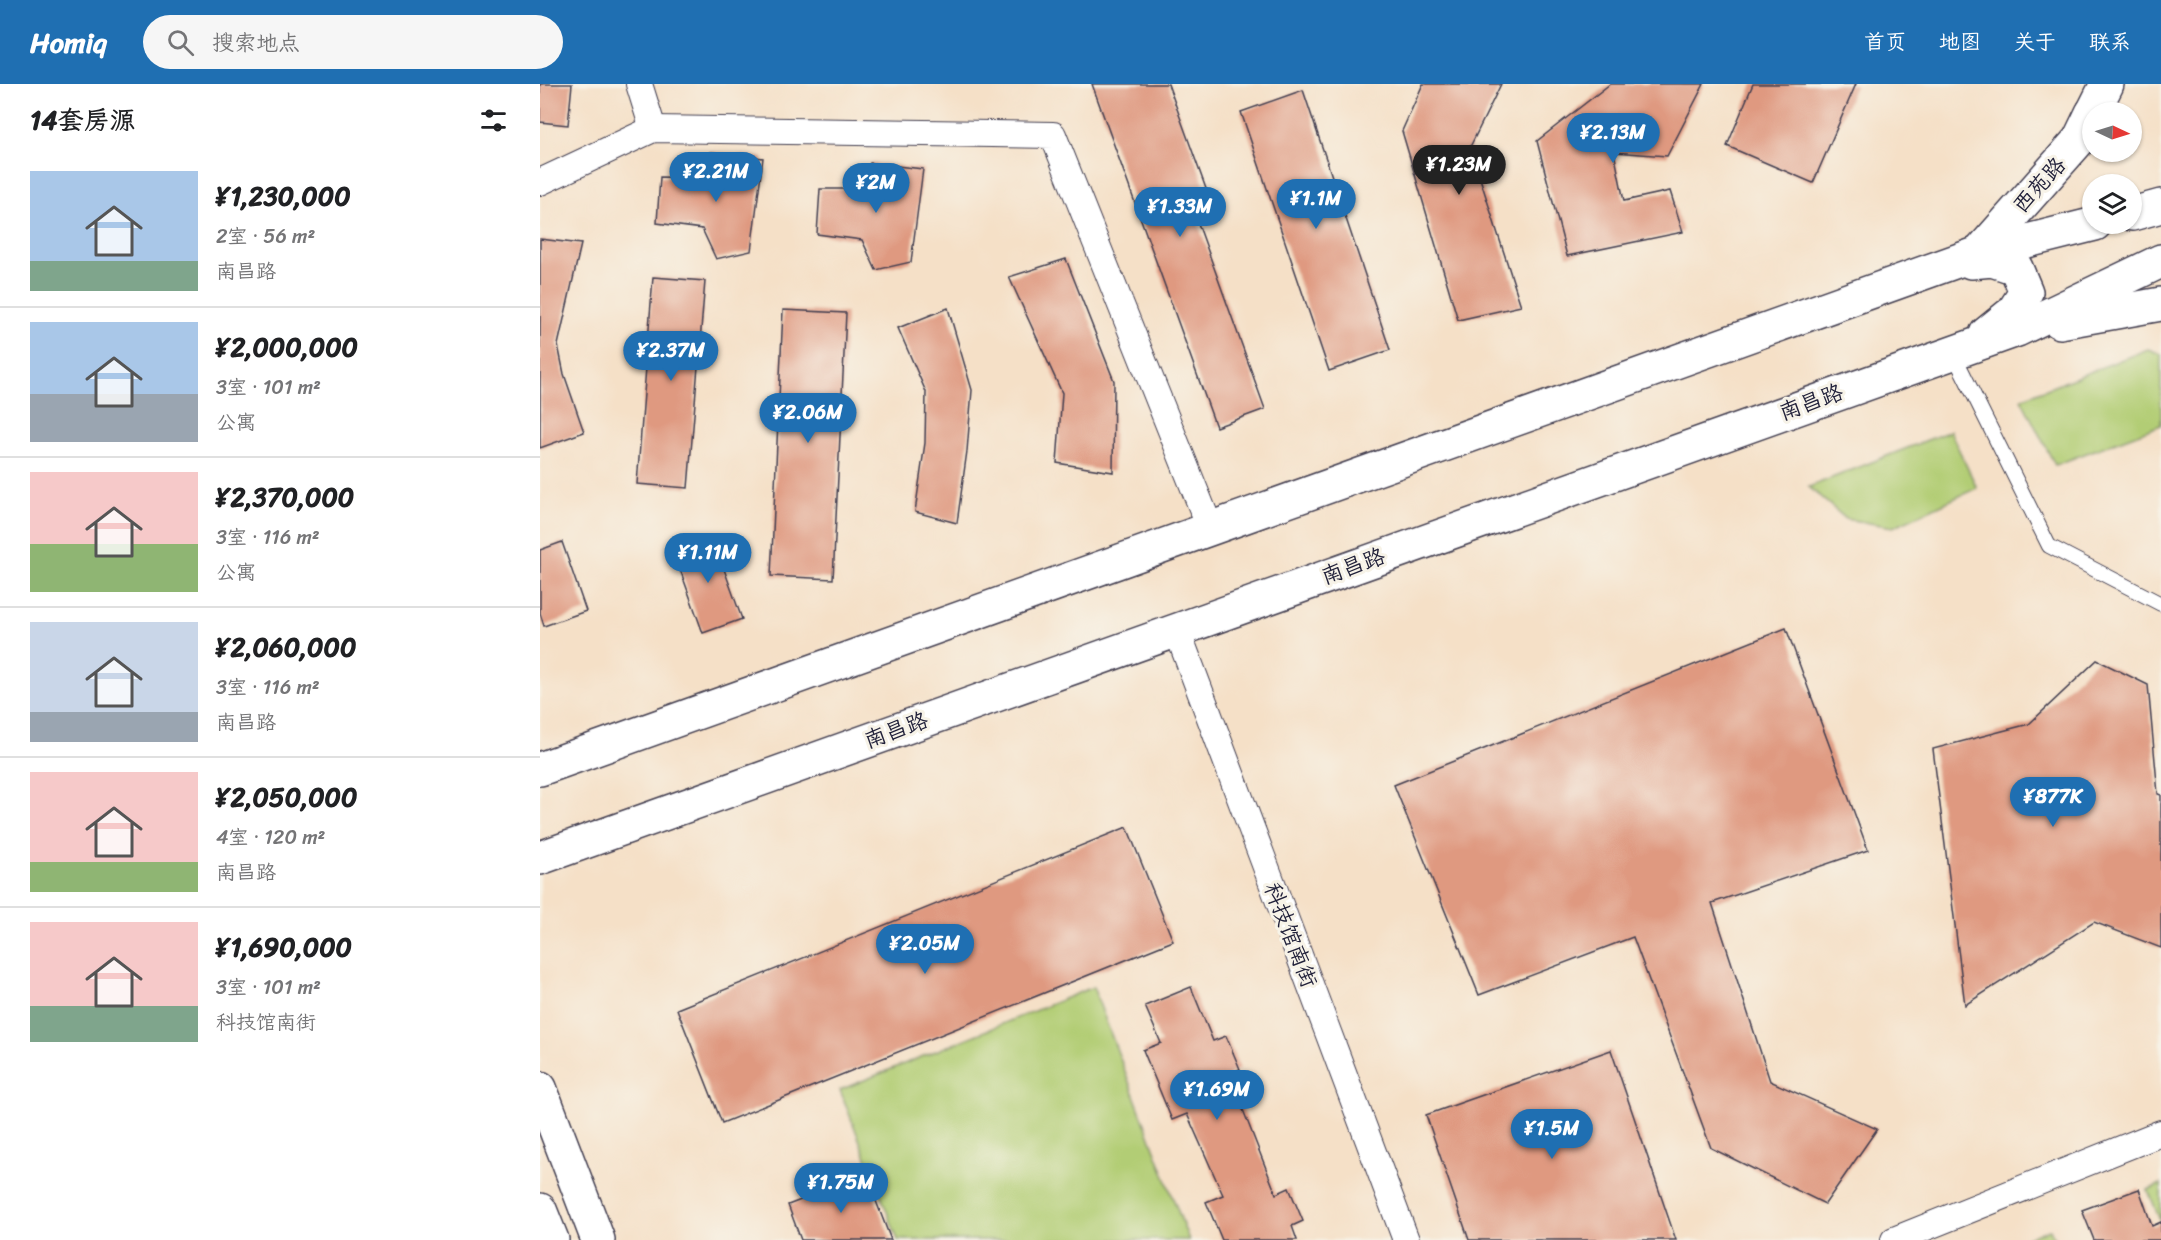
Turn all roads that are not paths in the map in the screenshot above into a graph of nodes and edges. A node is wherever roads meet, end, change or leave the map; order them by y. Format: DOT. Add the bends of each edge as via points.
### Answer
graph roads {
  1 [pos="639,84"];
  2 [pos="2107,84"];
  3 [pos="2098,102"];
  4 [pos="653,129"];
  5 [pos="2082,134"];
  6 [pos="540,182"];
  7 [pos="2161,206"];
  8 [pos="2142,211"];
  9 [pos="2082,227"];
  10 [pos="1979,253"];
  11 [pos="2161,261"];
  12 [pos="1944,265"];
  13 [pos="2161,304"];
  14 [pos="2017,330"];
  15 [pos="1963,348"];
  16 [pos="1210,528"];
  17 [pos="2161,604"];
  18 [pos="1177,630"];
  19 [pos="540,769"];
  20 [pos="540,858"];
  21 [pos="540,1088"];
  22 [pos="2161,1133"];
  23 [pos="540,1210"];
  24 [pos="552,1240"];
  25 [pos="598,1240"];
  26 [pos="1406,1240"];
  27 [pos="1894,1240"];
  1 -- 4 [label="street"];
  2 -- 3 [label="main road, 西苑路"];
  4 -- 6 [label="street"];
  4 -- 16 [label="street" via="1053,135"];
  5 -- 10 [label="main road, 西苑路"];
  7 -- 8 [label="main road"];
  9 -- 10 [label="main road"];
  10 -- 12 [label="main road"];
  11 -- 14 [label="main road, 南昌路"];
  12 -- 15 [label="main road" via="1992,260 2016,268 2026,292 2013,312"];
  12 -- 16 [label="main road"];
  13 -- 14 [label="main road"];
  14 -- 15 [label="main road, 南昌路"];
  15 -- 17 [label="lane" via="2049,546"];
  15 -- 18 [label="main road, 南昌路"];
  16 -- 19 [label="main road"];
  18 -- 20 [label="main road, 南昌路"];
  18 -- 26 [label="street, 科技馆南街"];
  21 -- 25 [label="main road"];
  22 -- 27 [label="street"];
  23 -- 24 [label="main road"];
}
